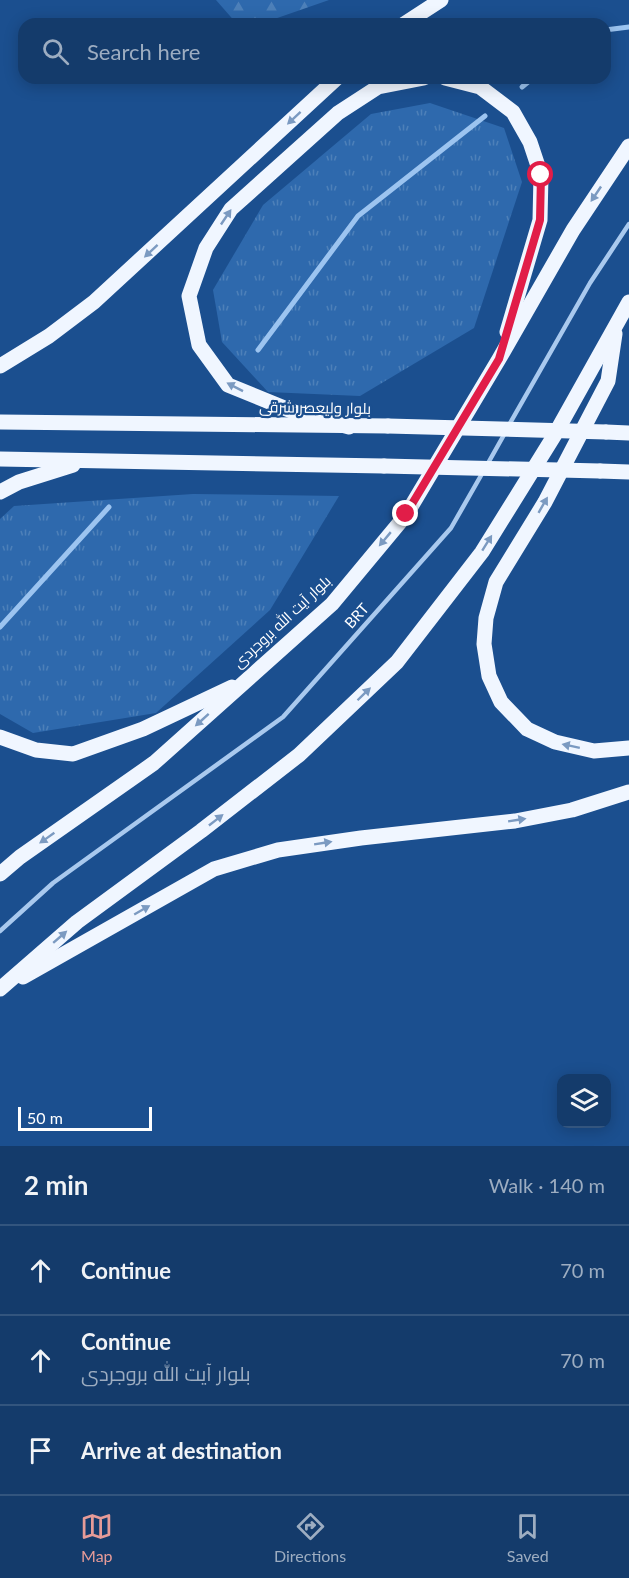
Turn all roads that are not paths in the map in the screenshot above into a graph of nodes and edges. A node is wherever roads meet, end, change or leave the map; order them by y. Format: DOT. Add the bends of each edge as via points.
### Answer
graph roads {
  1 [pos="441,0"];
  2 [pos="413,18"];
  3 [pos="330,84"];
  4 [pos="393,84"];
  5 [pos="468,84"];
  6 [pos="629,146"];
  7 [pos="629,224"];
  8 [pos="629,302"];
  9 [pos="617,322"];
  10 [pos="499,359"];
  11 [pos="0,366"];
  12 [pos="0,422"];
  13 [pos="349,427"];
  14 [pos="629,433"];
  15 [pos="0,459"];
  16 [pos="86,461"];
  17 [pos="629,472"];
  18 [pos="0,492"];
  19 [pos="249,679"];
  20 [pos="0,737"];
  21 [pos="629,748"];
  22 [pos="629,792"];
  23 [pos="0,874"];
  24 [pos="0,931"];
  25 [pos="0,990"];
  1 -- 2 [label="main road"];
  3 -- 11 [label="main road, one-way" via="94,302 50,336"];
  13 -- 4 [label="main road, one-way" via="294,412 228,385 199,345 189,296 206,248 231,209 338,113 378,87"];
  5 -- 10 [label="main road" via="480,87 513,112 531,142 541,175 540,220"];
  6 -- 10 [label="main road, بلوار آیت الله بروجردی, one-way" via="573,230"];
  7 -- 24 [label="lane, BRT" via="590,282 451,528 283,717 53,883"];
  8 -- 9 [label="main road"];
  21 -- 9 [label="main road, one-way" via="594,751 555,742 527,729 501,702 489,676 484,644 496,582 545,502 608,381"];
  25 -- 9 [label="main road, one-way" via="77,922 299,755 397,662 482,552 554,436"];
  10 -- 19 [label="main road, بلوار آیت الله بروجردی, one-way" via="406,514 332,604"];
  12 -- 13 [label="main road, بلوار ولیعصر شرقی"];
  13 -- 14 [label="main road, بلوار ولیعصر شرقی, bridge"];
  15 -- 16 [label="main road"];
  16 -- 17 [label="main road, bridge"];
  16 -- 18 [label="main road"];
  19 -- 20 [label="main road" via="143,729 73,754 36,750"];
  19 -- 23 [label="main road, بلوار آیت الله بروجردی, one-way" via="154,763"];
  25 -- 22 [label="main road, one-way" via="214,869 278,850 514,821 572,810"];
}
